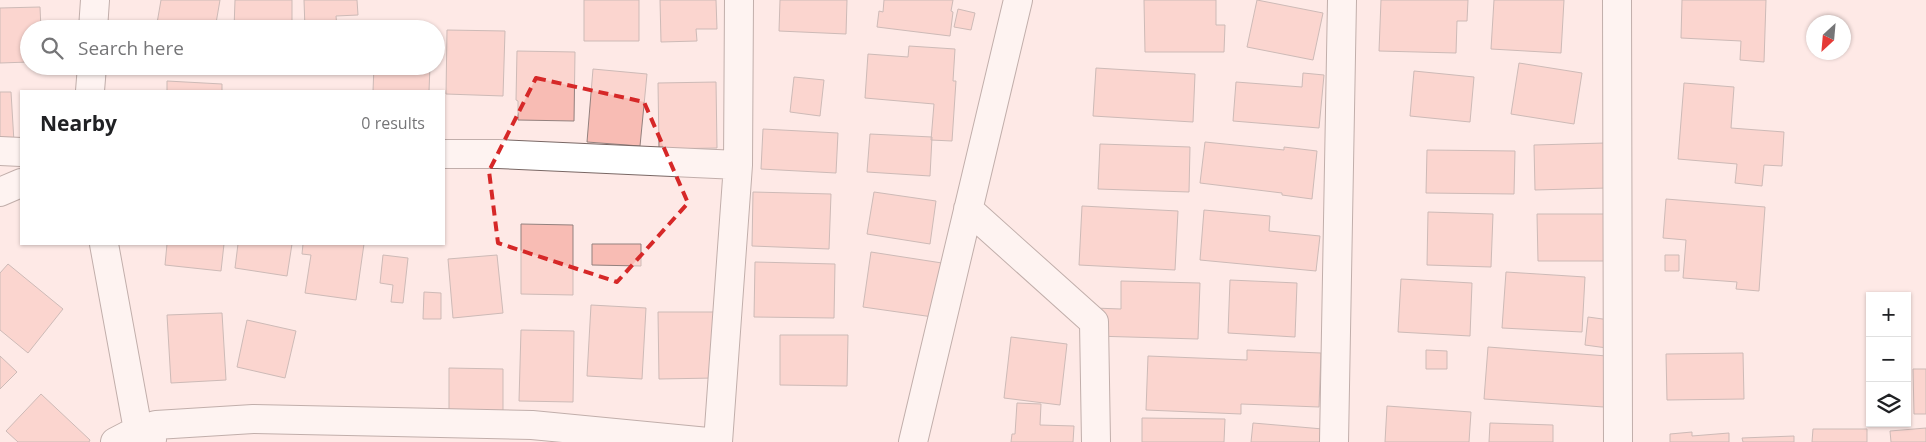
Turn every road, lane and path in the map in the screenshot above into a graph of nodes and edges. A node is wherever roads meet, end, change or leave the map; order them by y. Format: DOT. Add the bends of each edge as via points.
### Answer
graph roads {
  1 [pos="95,0"];
  2 [pos="739,0"];
  3 [pos="1018,0"];
  4 [pos="1342,0"];
  5 [pos="1617,0"];
  6 [pos="94,20"];
  7 [pos="91,75"];
  8 [pos="90,90"];
  9 [pos="0,151"];
  10 [pos="20,152"];
  11 [pos="445,154"];
  12 [pos="738,165"];
  13 [pos="20,183"];
  14 [pos="0,192"];
  15 [pos="968,208"];
  16 [pos="104,245"];
  17 [pos="136,438"];
  18 [pos="708,442"];
  19 [pos="718,442"];
  20 [pos="913,442"];
  21 [pos="1096,442"];
  22 [pos="1334,442"];
  23 [pos="1618,442"];
  1 -- 6 [label="street"];
  2 -- 12 [label="street"];
  3 -- 15 [label="street"];
  4 -- 22 [label="street"];
  5 -- 23 [label="street"];
  7 -- 8 [label="street"];
  9 -- 10 [label="street"];
  11 -- 12 [label="street"];
  12 -- 19 [label="street"];
  13 -- 14 [label="street"];
  15 -- 20 [label="street"];
  15 -- 21 [label="street" via="1094,322"];
  16 -- 17 [label="street"];
  17 -- 18 [label="street" via="156,425 273,420 532,426"];
}
